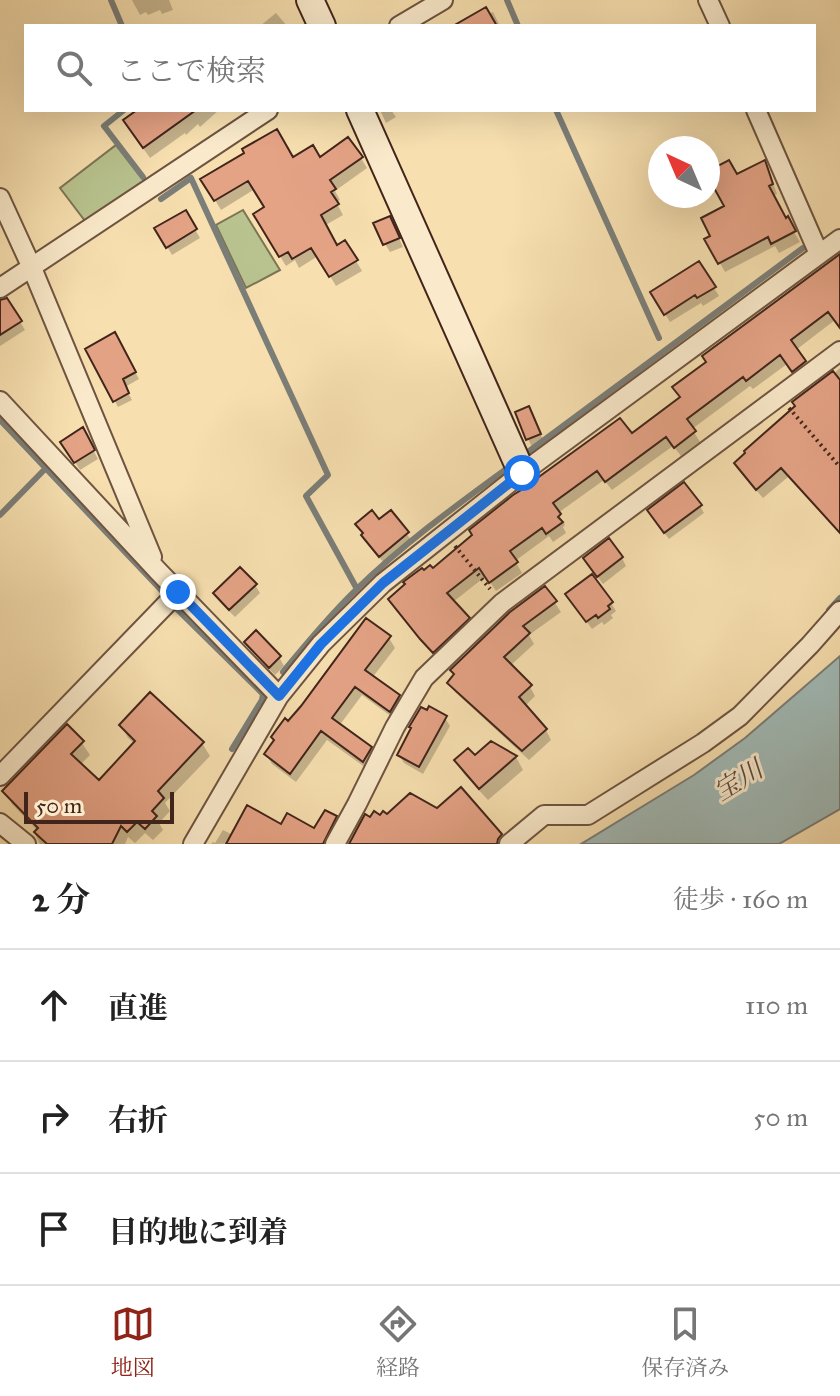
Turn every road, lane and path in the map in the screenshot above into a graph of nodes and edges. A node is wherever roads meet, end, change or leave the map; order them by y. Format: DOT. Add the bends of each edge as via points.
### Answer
graph roads {
  1 [pos="310,0"];
  2 [pos="443,0"];
  3 [pos="708,0"];
  4 [pos="321,24"];
  5 [pos="402,24"];
  6 [pos="719,24"];
  7 [pos="265,112"];
  8 [pos="361,112"];
  9 [pos="757,112"];
  10 [pos="0,198"];
  11 [pos="840,239"];
  12 [pos="819,254"];
  13 [pos="32,268"];
  14 [pos="0,288"];
  15 [pos="840,351"];
  16 [pos="779,397"];
  17 [pos="0,401"];
  18 [pos="840,467"];
  19 [pos="522,473"];
  20 [pos="445,534"];
  21 [pos="158,571"];
  22 [pos="178,592"];
  23 [pos="502,603"];
  24 [pos="840,611"];
  25 [pos="279,696"];
  26 [pos="0,776"];
  27 [pos="0,823"];
  28 [pos="26,844"];
  29 [pos="193,844"];
  30 [pos="335,844"];
  31 [pos="509,844"];
  1 -- 4 [label="street"];
  2 -- 5 [label="street"];
  3 -- 6 [label="street"];
  7 -- 13 [label="street"];
  8 -- 19 [label="street"];
  9 -- 12 [label="street"];
  10 -- 13 [label="street"];
  11 -- 12 [label="street"];
  12 -- 19 [label="street"];
  13 -- 14 [label="street"];
  13 -- 21 [label="street"];
  15 -- 16 [label="street"];
  16 -- 18 [label="path"];
  16 -- 23 [label="street"];
  17 -- 21 [label="street"];
  19 -- 20 [label="street"];
  20 -- 23 [label="path"];
  20 -- 25 [label="street" via="383,583 321,644"];
  21 -- 22 [label="street"];
  22 -- 25 [label="street"];
  22 -- 26 [label="street"];
  23 -- 30 [label="street" via="424,678"];
  24 -- 31 [label="street" via="740,716 703,743 588,815 544,815"];
  25 -- 29 [label="street"];
  27 -- 28 [label="street"];
}
